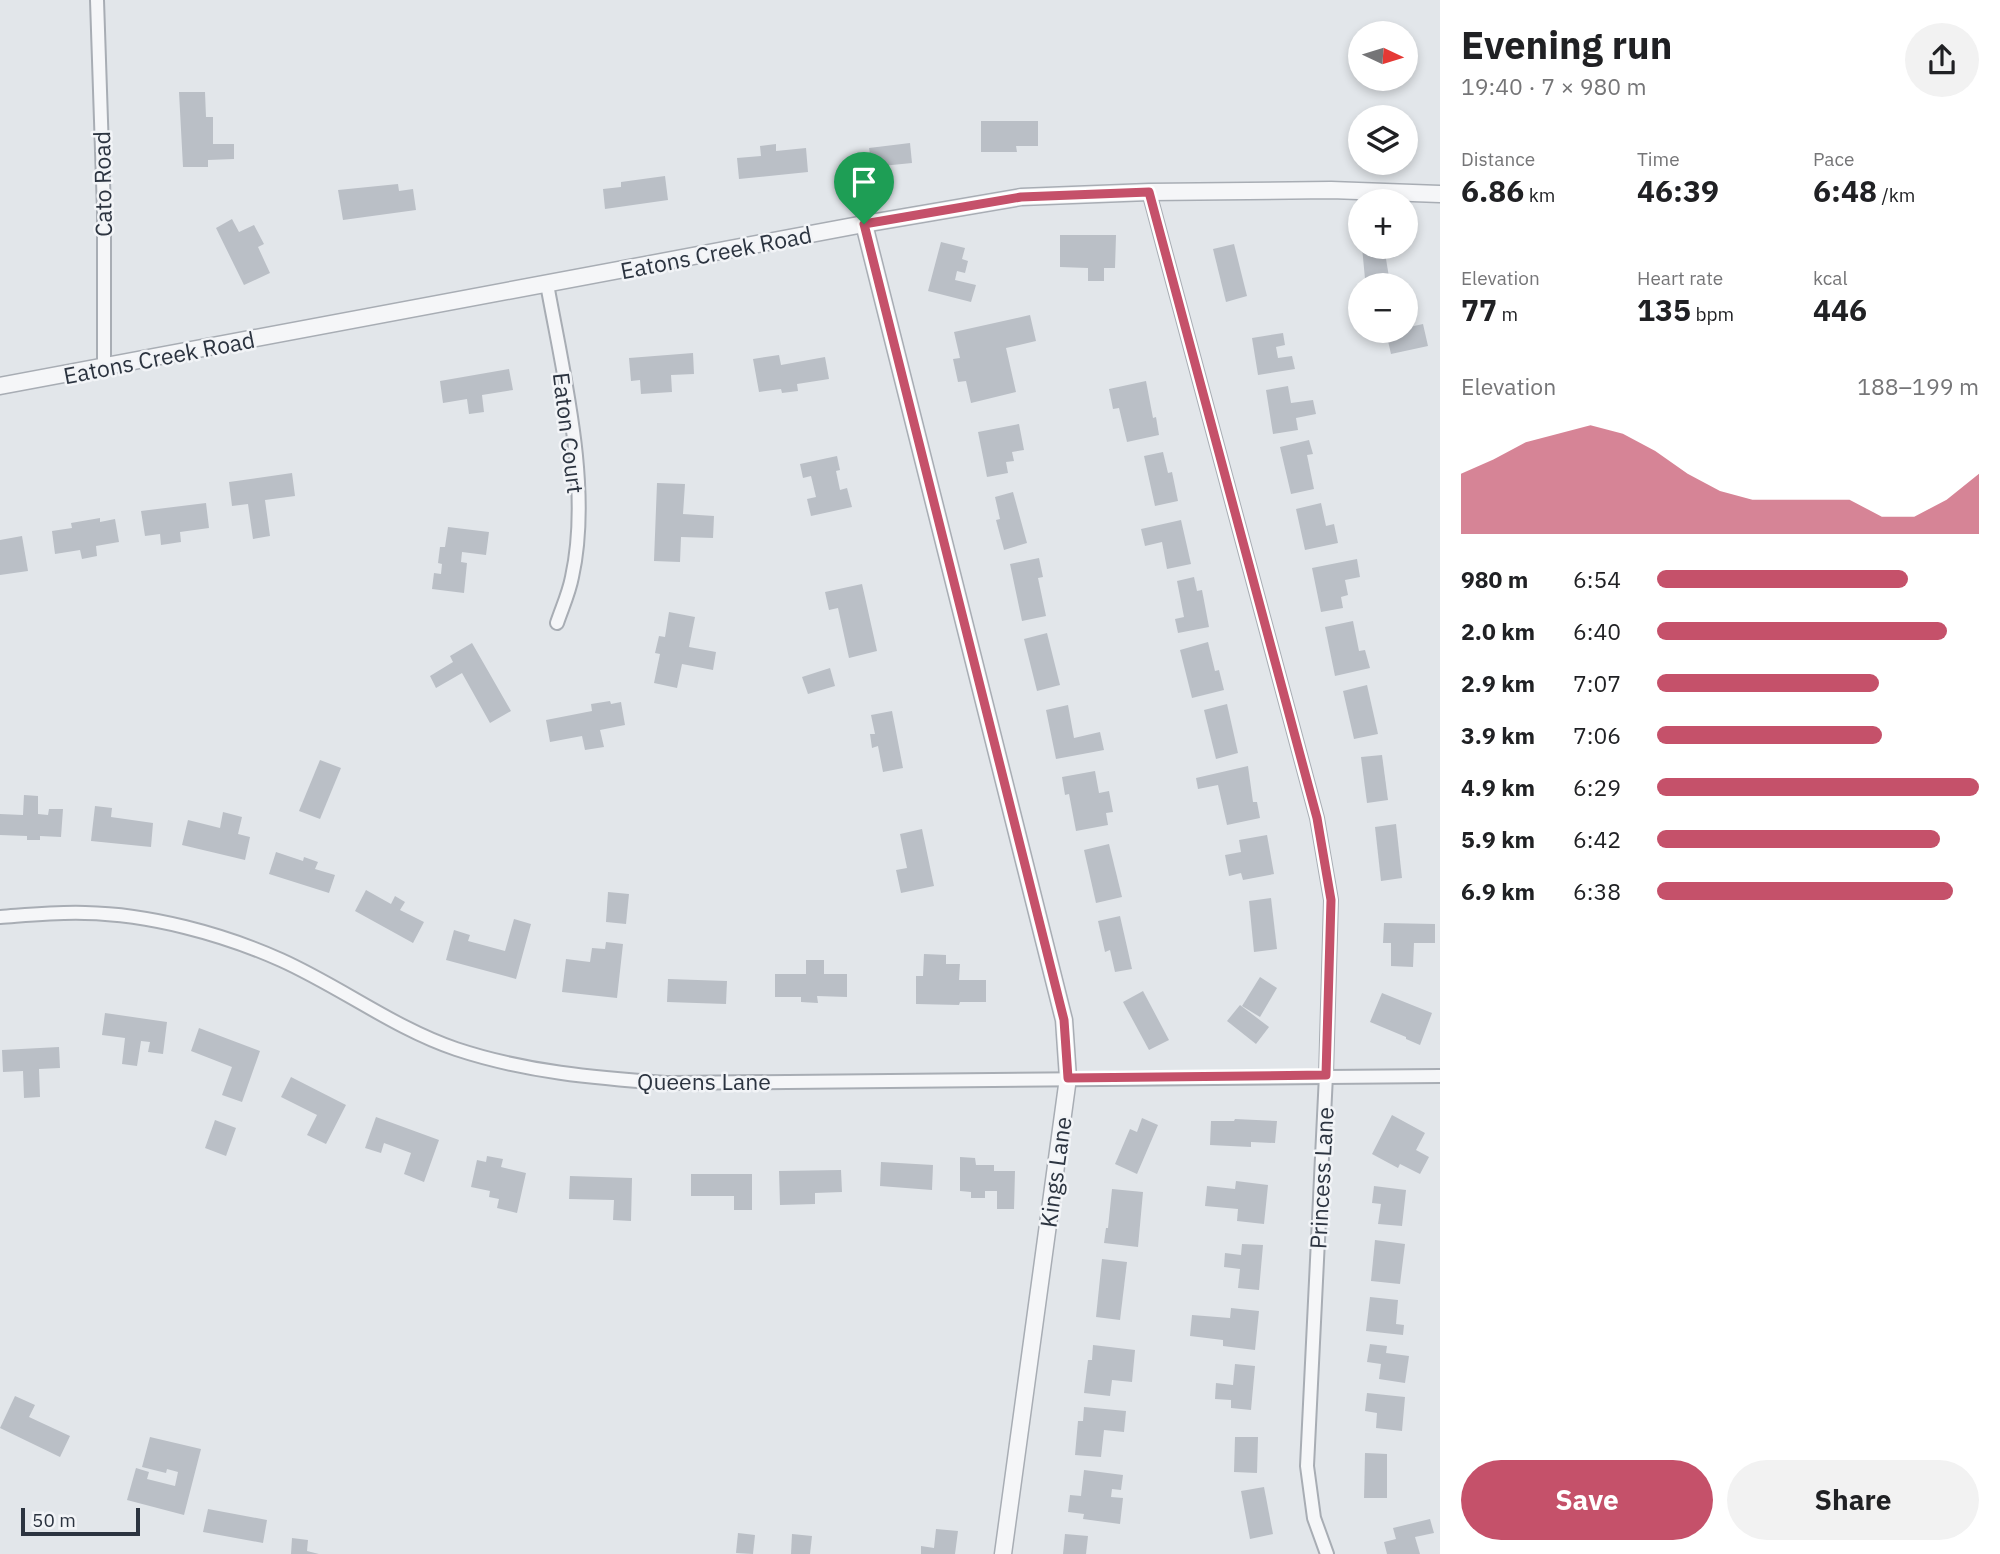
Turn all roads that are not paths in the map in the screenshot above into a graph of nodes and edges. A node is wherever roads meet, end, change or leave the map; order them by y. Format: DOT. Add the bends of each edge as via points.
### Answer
graph roads {
  1 [pos="97,0"];
  2 [pos="1149,192"];
  3 [pos="1440,194"];
  4 [pos="864,224"];
  5 [pos="547,284"];
  6 [pos="104,367"];
  7 [pos="0,386"];
  8 [pos="557,623"];
  9 [pos="0,917"];
  10 [pos="1326,1075"];
  11 [pos="1440,1076"];
  12 [pos="1068,1078"];
  13 [pos="1003,1554"];
  14 [pos="1327,1554"];
  1 -- 6 [label="street, Cato Road"];
  2 -- 3 [label="street, Eatons Creek Road"];
  2 -- 4 [label="street, Eatons Creek Road" via="1021,197"];
  2 -- 10 [label="street, Princess Lane" via="1317,818 1331,900"];
  4 -- 5 [label="street, Eatons Creek Road"];
  4 -- 12 [label="street, Kings Lane" via="1064,1020"];
  5 -- 6 [label="street, Eatons Creek Road"];
  5 -- 8 [label="street, Eaton Court" via="578,477 572,577"];
  6 -- 7 [label="street, Eatons Creek Road"];
  9 -- 12 [label="street, Queens Lane" via="86,913 147,920 226,938 282,960 454,1049 533,1069 666,1083"];
  10 -- 11 [label="street, Queens Lane"];
  10 -- 12 [label="street, Queens Lane"];
  10 -- 14 [label="street, Princess Lane" via="1307,1465 1314,1518"];
  12 -- 13 [label="street, Kings Lane"];
}
